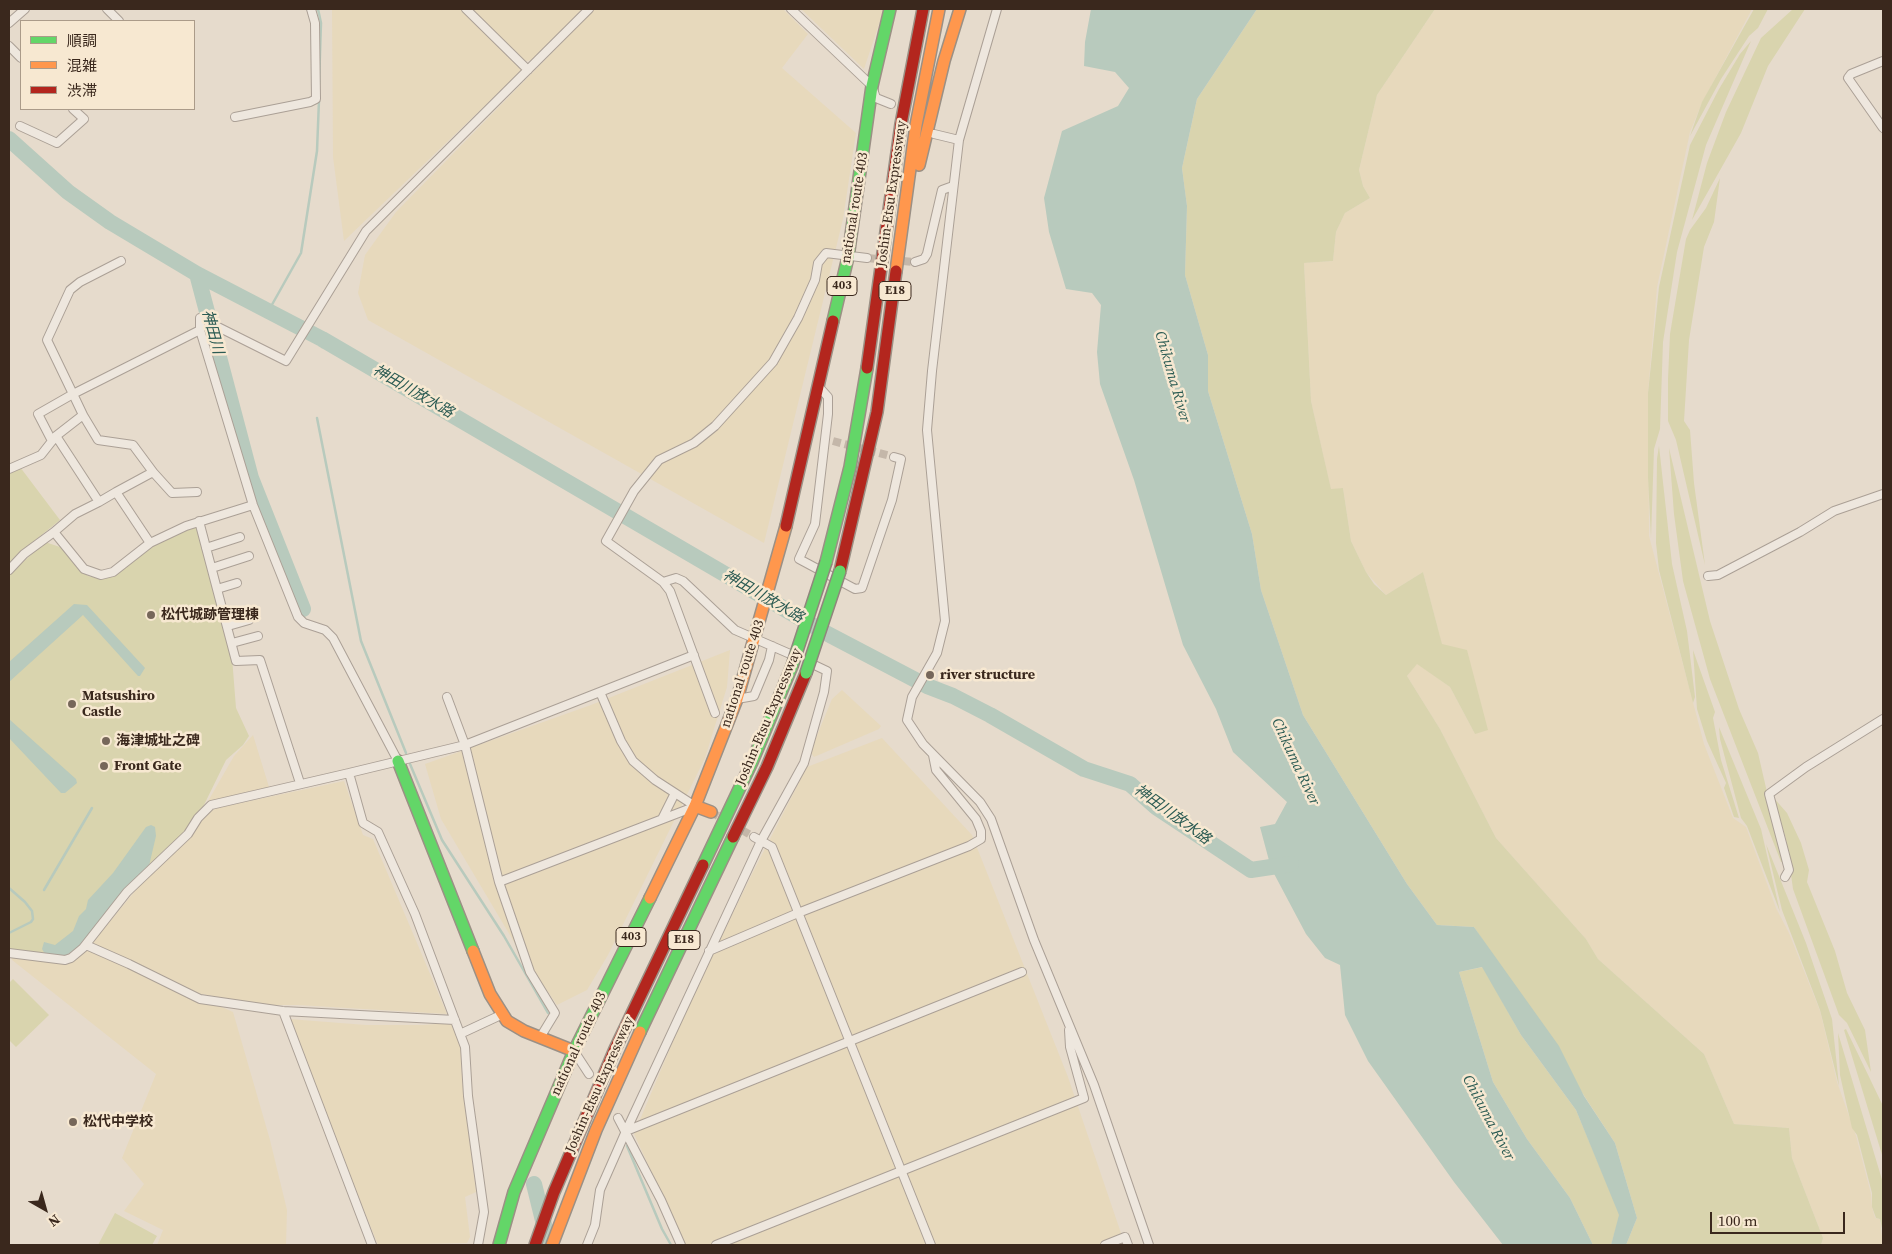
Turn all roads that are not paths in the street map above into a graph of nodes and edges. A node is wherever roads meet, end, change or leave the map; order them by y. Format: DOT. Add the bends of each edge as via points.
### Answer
graph roads {
  1 [pos="25,9"];
  2 [pos="107,9"];
  3 [pos="312,9"];
  4 [pos="466,9"];
  5 [pos="589,9"];
  6 [pos="791,9"];
  7 [pos="890,9"];
  8 [pos="923,9"];
  9 [pos="939,9"];
  10 [pos="960,9"];
  11 [pos="998,9"];
  12 [pos="118,20"];
  13 [pos="9,23"];
  14 [pos="9,46"];
  15 [pos="20,57"];
  16 [pos="1883,61"];
  17 [pos="528,70"];
  18 [pos="872,86"];
  19 [pos="891,104"];
  20 [pos="74,110"];
  21 [pos="236,117"];
  22 [pos="20,126"];
  23 [pos="1883,128"];
  24 [pos="934,134"];
  25 [pos="959,140"];
  26 [pos="952,186"];
  27 [pos="848,257"];
  28 [pos="867,258"];
  29 [pos="120,261"];
  30 [pos="915,262"];
  31 [pos="200,330"];
  32 [pos="886,356"];
  33 [pos="819,387"];
  34 [pos="73,394"];
  35 [pos="83,415"];
  36 [pos="54,439"];
  37 [pos="824,440"];
  38 [pos="833,441"];
  39 [pos="894,456"];
  40 [pos="9,469"];
  41 [pos="153,472"];
  42 [pos="116,492"];
  43 [pos="196,492"];
  44 [pos="1883,494"];
  45 [pos="100,502"];
  46 [pos="253,505"];
  47 [pos="199,521"];
  48 [pos="54,532"];
  49 [pos="240,537"];
  50 [pos="150,543"];
  51 [pos="206,548"];
  52 [pos="249,556"];
  53 [pos="212,568"];
  54 [pos="9,570"];
  55 [pos="1708,576"];
  56 [pos="663,582"];
  57 [pos="237,583"];
  58 [pos="217,589"];
  59 [pos="249,620"];
  60 [pos="228,626"];
  61 [pos="258,636"];
  62 [pos="755,639"];
  63 [pos="232,643"];
  64 [pos="772,646"];
  65 [pos="694,655"];
  66 [pos="600,692"];
  67 [pos="447,697"];
  68 [pos="737,699"];
  69 [pos="716,713"];
  70 [pos="1883,719"];
  71 [pos="465,745"];
  72 [pos="932,754"];
  73 [pos="398,761"];
  74 [pos="350,773"];
  75 [pos="300,783"];
  76 [pos="675,793"];
  77 [pos="695,806"];
  78 [pos="711,812"];
  79 [pos="662,819"];
  80 [pos="758,839"];
  81 [pos="1784,877"];
  82 [pos="499,882"];
  83 [pos="798,913"];
  84 [pos="86,945"];
  85 [pos="9,952"];
  86 [pos="709,952"];
  87 [pos="1022,972"];
  88 [pos="283,1012"];
  89 [pos="503,1014"];
  90 [pos="455,1020"];
  91 [pos="1068,1024"];
  92 [pos="460,1034"];
  93 [pos="541,1036"];
  94 [pos="850,1043"];
  95 [pos="574,1051"];
  96 [pos="590,1074"];
  97 [pos="618,1118"];
  98 [pos="626,1130"];
  99 [pos="901,1171"];
  100 [pos="372,1245"];
  101 [pos="478,1245"];
  102 [pos="499,1245"];
  103 [pos="535,1245"];
  104 [pos="552,1245"];
  105 [pos="587,1245"];
  106 [pos="681,1245"];
  107 [pos="716,1245"];
  108 [pos="932,1245"];
  109 [pos="1105,1245"];
  110 [pos="1128,1245"];
  111 [pos="1149,1245"];
  1 -- 13 [label="street"];
  2 -- 12 [label="street"];
  3 -- 21 [label="street" via="316,98 310,102"];
  4 -- 17 [label="street"];
  5 -- 17 [label="street"];
  6 -- 18 [label="street"];
  7 -- 18 [label="main road, national route 403 / 403"];
  8 -- 103 [label="main road, Joshin-Etsu Expressway / E18, bridge" via="901,124 861,411 826,562 792,666 752,762 615,1049"];
  9 -- 32 [label="main road, Joshin-Etsu Expressway / E18" via="916,125"];
  10 -- 32 [label="main road" via="919,166"];
  11 -- 25 [label="street"];
  14 -- 15 [label="street"];
  16 -- 23 [label="street" via="1848,78"];
  17 -- 31 [label="street" via="366,231 286,360 200,318"];
  18 -- 19 [label="street" via="876,98"];
  18 -- 27 [label="main road, national route 403 / 403"];
  20 -- 22 [label="street" via="84,119 57,143"];
  24 -- 25 [label="street"];
  25 -- 26 [label="street"];
  26 -- 30 [label="street" via="942,190 927,254"];
  26 -- 72 [label="street" via="928,430 945,621 937,653 912,696 907,720"];
  27 -- 28 [label="street"];
  27 -- 33 [label="main road, national route 403 / 403"];
  27 -- 56 [label="street" via="826,253 818,263 815,280 798,318 773,362 719,422 694,442 660,460 634,491 606,541"];
  29 -- 34 [label="street" via="70,290 47,340"];
  31 -- 34 [label="street"];
  31 -- 46 [label="street"];
  32 -- 104 [label="main road, Joshin-Etsu Expressway / E18, bridge" via="866,465 840,571 806,673 767,767 629,1056"];
  33 -- 37 [label="street" via="828,397"];
  33 -- 62 [label="main road, national route 403 / 403" via="778,560"];
  34 -- 35 [label="street"];
  34 -- 36 [label="street" via="38,414"];
  35 -- 36 [label="street"];
  35 -- 41 [label="street" via="98,440 132,445"];
  36 -- 40 [label="street" via="41,454"];
  36 -- 45 [label="street"];
  37 -- 38 [label="street"];
  37 -- 39 [label="street" via="815,524 799,559 854,589 862,588 866,580 892,500 901,459"];
  41 -- 42 [label="street"];
  41 -- 43 [label="street" via="172,493"];
  42 -- 45 [label="street"];
  42 -- 50 [label="street"];
  44 -- 55 [label="street" via="1834,511 1718,575"];
  45 -- 48 [label="street" via="75,514"];
  46 -- 47 [label="street"];
  46 -- 73 [label="street" via="298,617 304,623 325,630 333,638"];
  47 -- 50 [label="street"];
  47 -- 51 [label="street"];
  48 -- 50 [label="street" via="84,569 101,575 113,572"];
  48 -- 54 [label="street" via="24,554"];
  49 -- 51 [label="street"];
  51 -- 53 [label="street"];
  52 -- 53 [label="street"];
  53 -- 58 [label="street"];
  56 -- 62 [label="street" via="676,578 683,581 735,630"];
  56 -- 65 [label="street" via="670,591"];
  57 -- 58 [label="street"];
  58 -- 60 [label="street"];
  59 -- 60 [label="street"];
  60 -- 63 [label="street"];
  61 -- 63 [label="street"];
  62 -- 64 [label="street"];
  62 -- 68 [label="main road, national route 403 / 403"];
  63 -- 75 [label="street" via="236,661 260,660"];
  64 -- 68 [label="street" via="754,696"];
  64 -- 80 [label="street" via="827,671 823,698 804,763"];
  65 -- 66 [label="street"];
  65 -- 69 [label="street"];
  66 -- 71 [label="street"];
  66 -- 76 [label="street" via="633,761"];
  67 -- 71 [label="street"];
  68 -- 77 [label="main road, national route 403 / 403"];
  70 -- 81 [label="street" via="1769,794 1788,870"];
  71 -- 73 [label="street"];
  71 -- 82 [label="street"];
  72 -- 83 [label="street" via="936,770 976,819 981,839"];
  72 -- 91 [label="street" via="980,802 991,819"];
  73 -- 74 [label="street"];
  73 -- 89 [label="main road" via="490,994"];
  74 -- 75 [label="street"];
  74 -- 90 [label="street" via="363,823 378,832 415,914"];
  75 -- 84 [label="street" via="211,805 188,834 127,892"];
  76 -- 77 [label="street"];
  76 -- 79 [label="street"];
  77 -- 78 [label="main road"];
  77 -- 79 [label="street"];
  77 -- 95 [label="main road, national route 403 / 403"];
  79 -- 82 [label="street"];
  80 -- 83 [label="street" via="772,847"];
  80 -- 86 [label="street"];
  82 -- 93 [label="street" via="530,972 555,1014"];
  83 -- 86 [label="street"];
  83 -- 94 [label="street"];
  84 -- 85 [label="street" via="65,960"];
  84 -- 88 [label="street" via="200,999"];
  86 -- 98 [label="street"];
  87 -- 94 [label="street"];
  88 -- 90 [label="street"];
  88 -- 100 [label="street"];
  89 -- 92 [label="street"];
  89 -- 93 [label="main road" via="507,1021 524,1031"];
  90 -- 92 [label="street"];
  91 -- 99 [label="street" via="1070,1047 1084,1098"];
  91 -- 111 [label="street" via="1094,1085"];
  92 -- 101 [label="street" via="465,1047 468,1096 484,1212"];
  93 -- 95 [label="main road"];
  94 -- 98 [label="street"];
  94 -- 99 [label="street"];
  95 -- 96 [label="street"];
  95 -- 102 [label="main road, national route 403 / 403" via="514,1192"];
  97 -- 98 [label="street"];
  98 -- 105 [label="street" via="600,1190 595,1225"];
  98 -- 106 [label="street"];
  99 -- 107 [label="street"];
  99 -- 108 [label="street"];
  109 -- 110 [label="street" via="1125,1237"];
}
